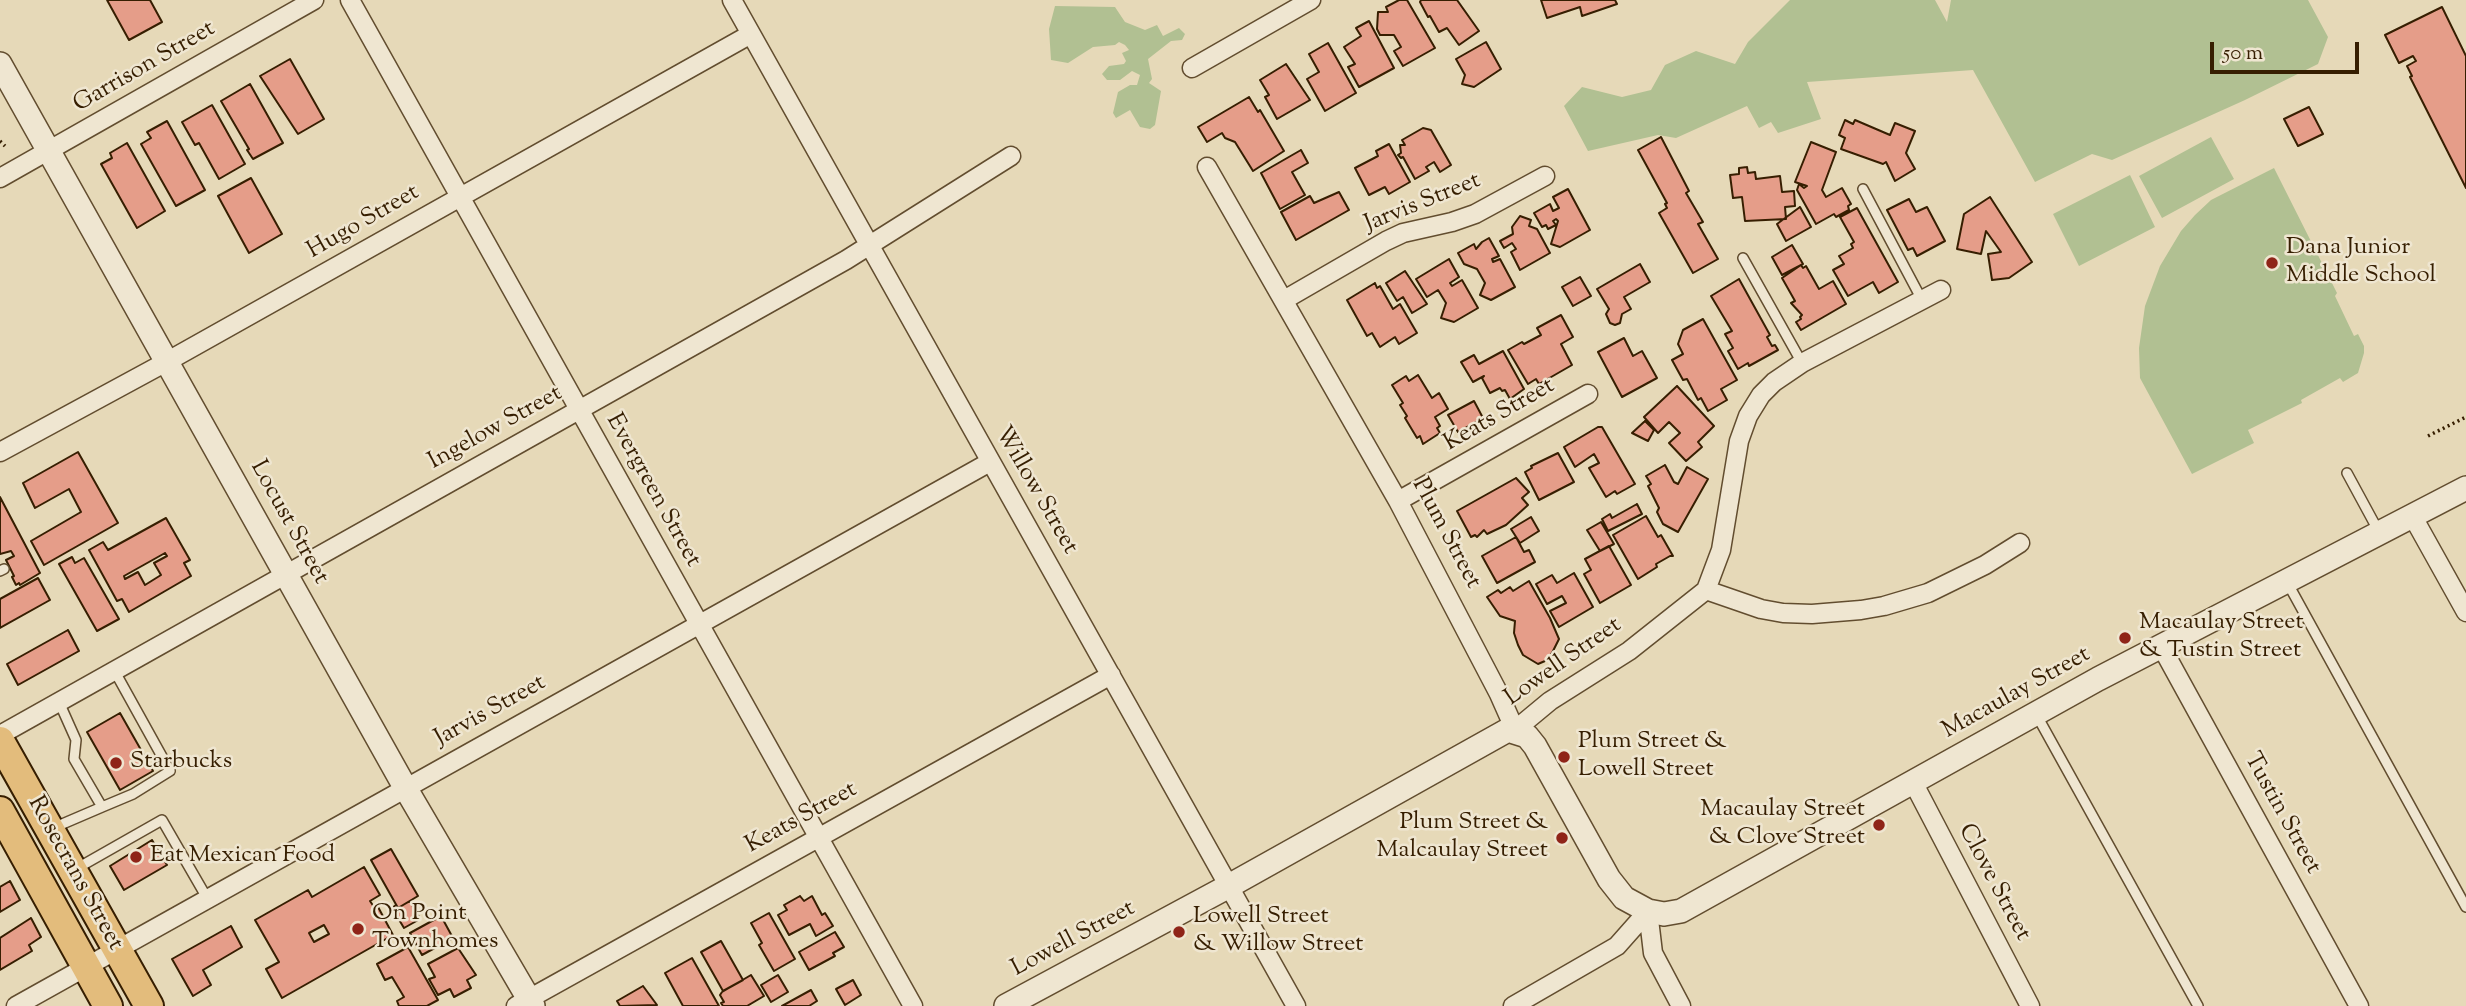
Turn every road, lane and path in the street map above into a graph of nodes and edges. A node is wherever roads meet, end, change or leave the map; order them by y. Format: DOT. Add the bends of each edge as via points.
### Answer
graph roads {
  1 [pos="314,0"];
  2 [pos="350,0"];
  3 [pos="732,0"];
  4 [pos="1311,0"];
  5 [pos="751,34"];
  6 [pos="0,64"];
  7 [pos="1192,68"];
  8 [pos="0,141"];
  9 [pos="5,146"];
  10 [pos="49,150"];
  11 [pos="1011,156"];
  12 [pos="1207,167"];
  13 [pos="1545,176"];
  14 [pos="0,178"];
  15 [pos="1863,188"];
  16 [pos="460,196"];
  17 [pos="868,246"];
  18 [pos="1743,258"];
  19 [pos="1941,290"];
  20 [pos="1284,300"];
  21 [pos="1922,300"];
  22 [pos="168,362"];
  23 [pos="1802,363"];
  24 [pos="1588,394"];
  25 [pos="579,411"];
  26 [pos="2466,417"];
  27 [pos="2428,436"];
  28 [pos="0,452"];
  29 [pos="990,461"];
  30 [pos="2347,473"];
  31 [pos="2466,488"];
  32 [pos="1398,501"];
  33 [pos="2413,517"];
  34 [pos="2380,533"];
  35 [pos="2020,543"];
  36 [pos="286,575"];
  37 [pos="2287,580"];
  38 [pos="1706,590"];
  39 [pos="2466,612"];
  40 [pos="699,624"];
  41 [pos="2161,646"];
  42 [pos="114,670"];
  43 [pos="1111,675"];
  44 [pos="58,702"];
  45 [pos="2035,713"];
  46 [pos="1515,730"];
  47 [pos="0,735"];
  48 [pos="0,741"];
  49 [pos="1913,782"];
  50 [pos="406,789"];
  51 [pos="102,807"];
  52 [pos="0,811"];
  53 [pos="50,829"];
  54 [pos="818,838"];
  55 [pos="73,871"];
  56 [pos="1229,886"];
  57 [pos="206,898"];
  58 [pos="2466,906"];
  59 [pos="1647,911"];
  60 [pos="117,949"];
  61 [pos="86,967"];
  62 [pos="526,1004"];
  63 [pos="2022,1004"];
  64 [pos="16,1006"];
  65 [pos="108,1006"];
  66 [pos="149,1006"];
  67 [pos="913,1006"];
  68 [pos="1006,1006"];
  69 [pos="1296,1006"];
  70 [pos="1513,1006"];
  71 [pos="1681,1006"];
  72 [pos="2198,1006"];
  73 [pos="2359,1006"];
  1 -- 10 [label="street, Garrison Street"];
  2 -- 16 [label="street, Evergreen Street"];
  3 -- 5 [label="street, Willow Street"];
  4 -- 7 [label="street"];
  5 -- 16 [label="street, Hugo Street"];
  5 -- 17 [label="street, Willow Street"];
  6 -- 10 [label="street, Locust Street"];
  8 -- 9 [label="path"];
  10 -- 14 [label="street, Garrison Street"];
  10 -- 22 [label="street, Locust Street"];
  11 -- 17 [label="street, Ingelow Street"];
  12 -- 20 [label="street, Plum Street"];
  13 -- 20 [label="street, Jarvis Street" via="1475,214 1403,233"];
  15 -- 21 [label="lane"];
  16 -- 22 [label="street, Hugo Street"];
  16 -- 25 [label="street, Evergreen Street"];
  17 -- 25 [label="street, Ingelow Street"];
  17 -- 29 [label="street, Willow Street"];
  18 -- 23 [label="lane"];
  19 -- 21 [label="street"];
  20 -- 32 [label="street, Plum Street"];
  21 -- 23 [label="street"];
  22 -- 28 [label="street, Hugo Street"];
  22 -- 36 [label="street, Locust Street"];
  23 -- 38 [label="street" via="1761,395 1744,426 1721,550"];
  24 -- 32 [label="street, Keats Street"];
  25 -- 36 [label="street, Ingelow Street"];
  25 -- 40 [label="street, Evergreen Street"];
  26 -- 27 [label="path"];
  29 -- 40 [label="street, Jarvis Street"];
  29 -- 43 [label="street, Willow Street"];
  30 -- 34 [label="lane"];
  31 -- 33 [label="street, Macaulay Street"];
  32 -- 46 [label="street, Plum Street"];
  33 -- 34 [label="street, Macaulay Street"];
  33 -- 39 [label="street"];
  34 -- 37 [label="street, Macaulay Street"];
  35 -- 38 [label="street" via="1928,593 1861,610 1783,613"];
  36 -- 42 [label="street, Ingelow Street"];
  36 -- 50 [label="street, Locust Street"];
  37 -- 41 [label="street, Macaulay Street"];
  37 -- 58 [label="lane"];
  38 -- 46 [label="street, Lowell Street" via="1629,651 1550,701"];
  40 -- 50 [label="street, Jarvis Street"];
  40 -- 54 [label="street, Evergreen Street"];
  41 -- 45 [label="street, Macaulay Street"];
  41 -- 73 [label="street, Tustin Street"];
  42 -- 44 [label="street, Ingelow Street"];
  42 -- 51 [label="lane" via="170,771"];
  43 -- 54 [label="street, Keats Street"];
  43 -- 56 [label="street, Willow Street"];
  44 -- 47 [label="street, Ingelow Street"];
  44 -- 51 [label="lane" via="76,740 74,759"];
  45 -- 49 [label="street, Macaulay Street"];
  45 -- 72 [label="lane"];
  46 -- 56 [label="street, Lowell Street" via="1502,732"];
  46 -- 59 [label="street, Plum Street" via="1535,746 1613,885"];
  48 -- 53 [label="main road, Rosecrans Street"];
  49 -- 59 [label="street, Macaulay Street" via="1688,908 1669,914"];
  49 -- 63 [label="street, Clove Street"];
  50 -- 57 [label="street, Jarvis Street"];
  50 -- 62 [label="street, Locust Street"];
  51 -- 53 [label="lane"];
  52 -- 61 [label="main road, Rosecrans Street"];
  53 -- 55 [label="main road, Rosecrans Street"];
  54 -- 62 [label="street, Keats Street"];
  54 -- 67 [label="street, Evergreen Street"];
  55 -- 57 [label="lane" via="162,820"];
  55 -- 60 [label="main road, Rosecrans Street"];
  56 -- 68 [label="street, Lowell Street"];
  56 -- 69 [label="street, Willow Street"];
  57 -- 60 [label="street, Jarvis Street"];
  59 -- 70 [label="street" via="1617,946"];
  59 -- 71 [label="street" via="1653,953"];
  60 -- 61 [label="street, Jarvis Street"];
  60 -- 66 [label="main road, Rosecrans Street"];
  61 -- 64 [label="street, Jarvis Street"];
  61 -- 65 [label="main road, Rosecrans Street"];
}
